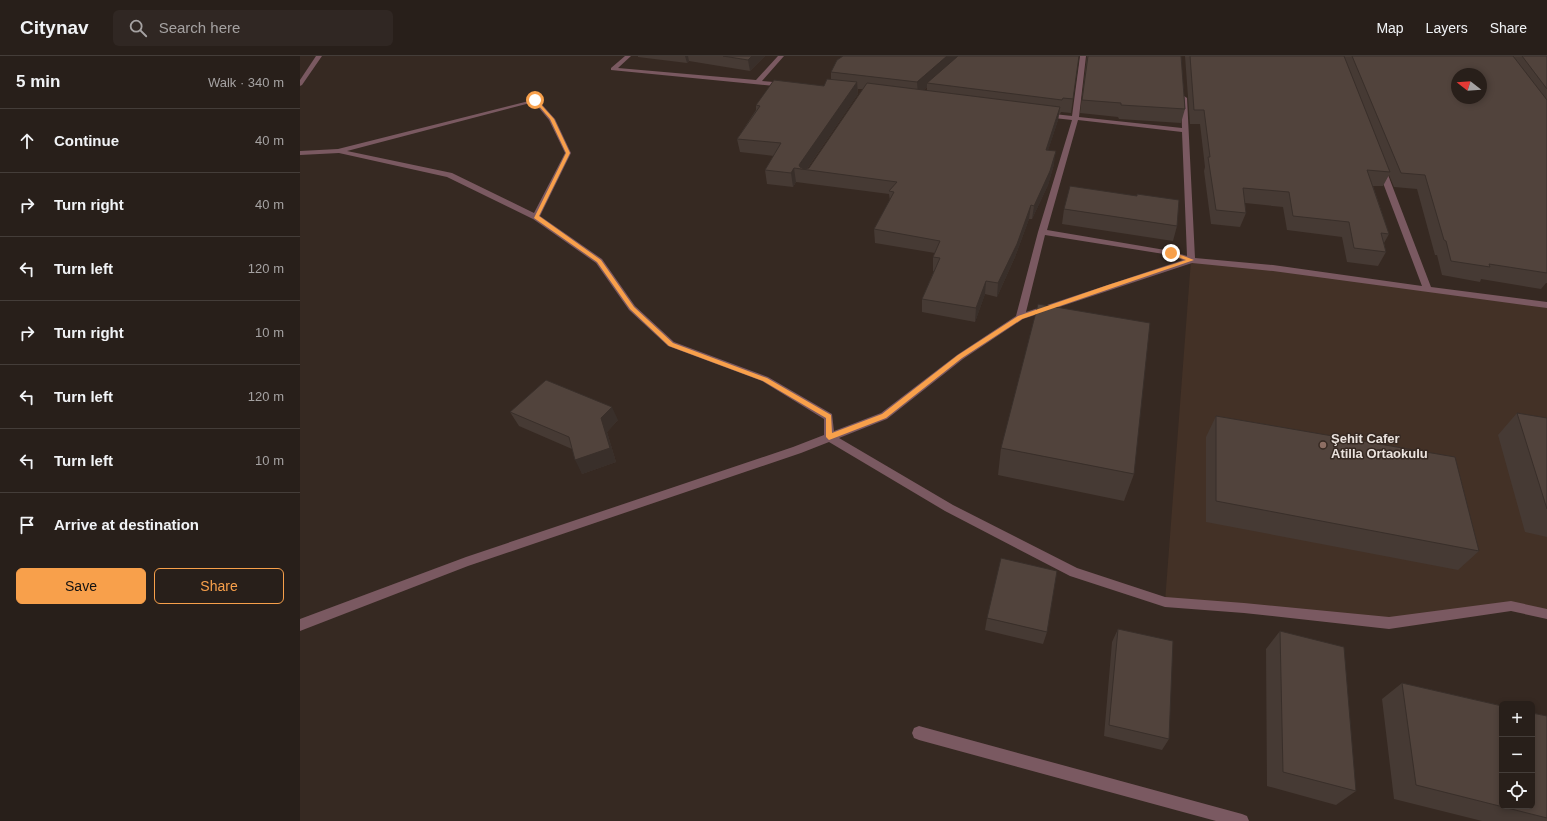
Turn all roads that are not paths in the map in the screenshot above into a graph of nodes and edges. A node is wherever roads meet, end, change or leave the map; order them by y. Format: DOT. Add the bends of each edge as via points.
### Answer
graph roads {
  1 [pos="319,56"];
  2 [pos="628,56"];
  3 [pos="781,56"];
  4 [pos="1084,56"];
  5 [pos="758,82"];
  6 [pos="300,84"];
  7 [pos="788,85"];
  8 [pos="1183,94"];
  9 [pos="1036,114"];
  10 [pos="1075,119"];
  11 [pos="1186,130"];
  12 [pos="339,151"];
  13 [pos="300,153"];
  14 [pos="1377,158"];
  15 [pos="536,217"];
  16 [pos="1042,232"];
  17 [pos="1191,260"];
  18 [pos="1428,288"];
  19 [pos="1547,304"];
  20 [pos="1020,317"];
  21 [pos="829,437"];
  22 [pos="1547,614"];
  23 [pos="300,625"];
  24 [pos="919,732"];
  25 [pos="1242,821"];
  1 -- 6 [label="street"];
  2 -- 5 [label="street" via="613,69"];
  3 -- 5 [label="street"];
  4 -- 10 [label="street"];
  5 -- 7 [label="street"];
  8 -- 11 [label="street"];
  9 -- 10 [label="street"];
  10 -- 11 [label="street"];
  10 -- 16 [label="street"];
  11 -- 17 [label="street"];
  12 -- 13 [label="street"];
  12 -- 15 [label="street" via="449,175"];
  12 -- 15 [label="street" via="535,100 552,119 568,153"];
  14 -- 18 [label="street"];
  15 -- 21 [label="street" via="599,261 632,308 671,344 765,379 829,417"];
  16 -- 17 [label="street" via="1171,253"];
  16 -- 20 [label="street"];
  17 -- 18 [label="street"];
  17 -- 20 [label="street"];
  18 -- 19 [label="street"];
  20 -- 21 [label="street" via="960,357 884,416"];
  21 -- 22 [label="street" via="949,508 1074,572 1165,602 1389,623 1510,606"];
  21 -- 23 [label="street" via="466,562"];
  24 -- 25 [label="street"];
}
